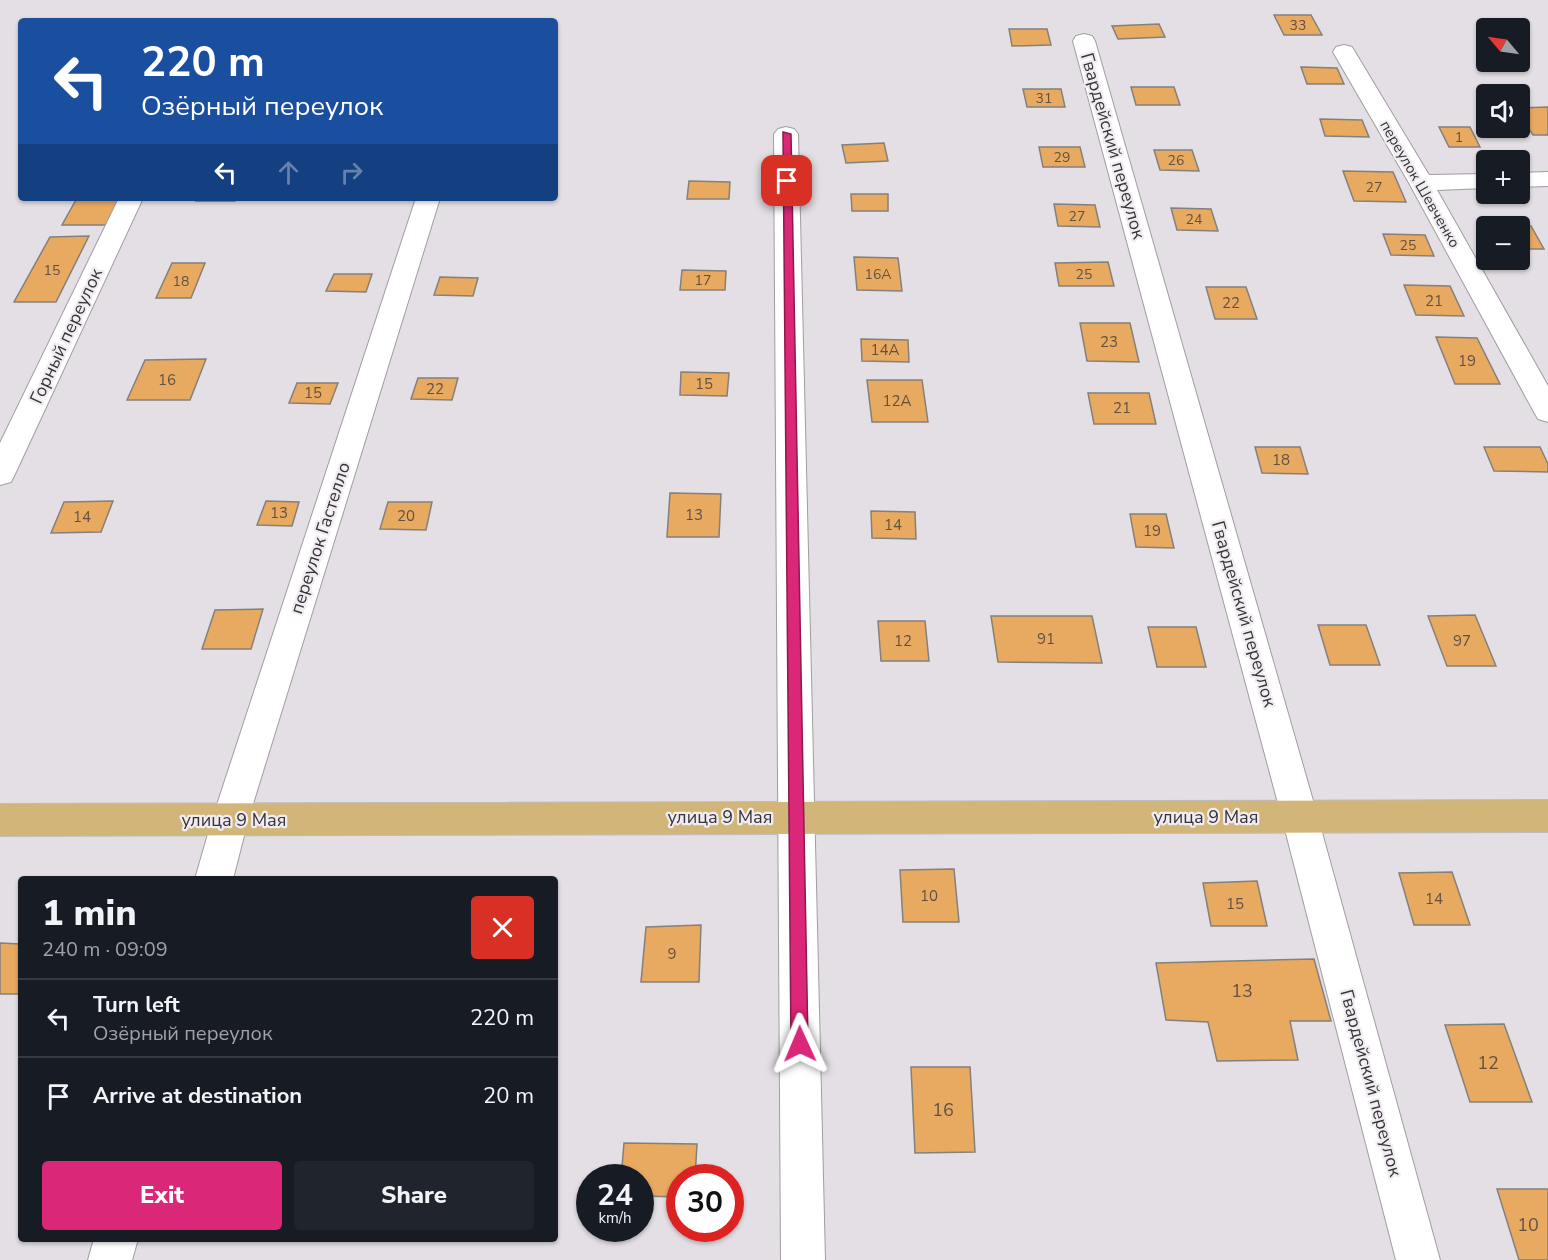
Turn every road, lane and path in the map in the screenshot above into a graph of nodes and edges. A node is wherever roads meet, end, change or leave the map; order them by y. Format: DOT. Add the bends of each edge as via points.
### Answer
graph roads {
  1 [pos="1344,51"];
  2 [pos="1548,179"];
  3 [pos="1530,180"];
  4 [pos="1476,181"];
  5 [pos="1421,183"];
  6 [pos="129,201"];
  7 [pos="129,201"];
  8 [pos="427,201"];
  9 [pos="1546,404"];
  10 [pos="0,464"];
  11 [pos="0,474"];
  12 [pos="1548,816"];
  13 [pos="794,817"];
  14 [pos="1300,818"];
  15 [pos="0,820"];
  16 [pos="230,820"];
  17 [pos="215,876"];
  18 [pos="115,1242"];
  19 [pos="110,1260"];
  20 [pos="802,1260"];
  21 [pos="1412,1260"];
  22 [pos="1418,1260"];
  1 -- 5 [label="street, переулок Шевченко"];
  2 -- 3 [label="street"];
  4 -- 5 [label="street"];
  5 -- 9 [label="street, переулок Шевченко"];
  6 -- 10 [label="street, Горный переулок"];
  7 -- 11 [label="street, Горный переулок"];
  8 -- 16 [label="street, переулок Гастелло"];
  12 -- 14 [label="main road, улица 9 Мая"];
  13 -- 14 [label="main road, улица 9 Мая"];
  13 -- 16 [label="main road, улица 9 Мая"];
  13 -- 20 [label="street"];
  13 -- 20 [label="street" via="786,134"];
  14 -- 21 [label="street, Гвардейский переулок" via="1084,41"];
  14 -- 22 [label="street, Гвардейский переулок"];
  15 -- 16 [label="main road, улица 9 Мая"];
  16 -- 17 [label="street, переулок Гастелло"];
  18 -- 19 [label="street"];
}
